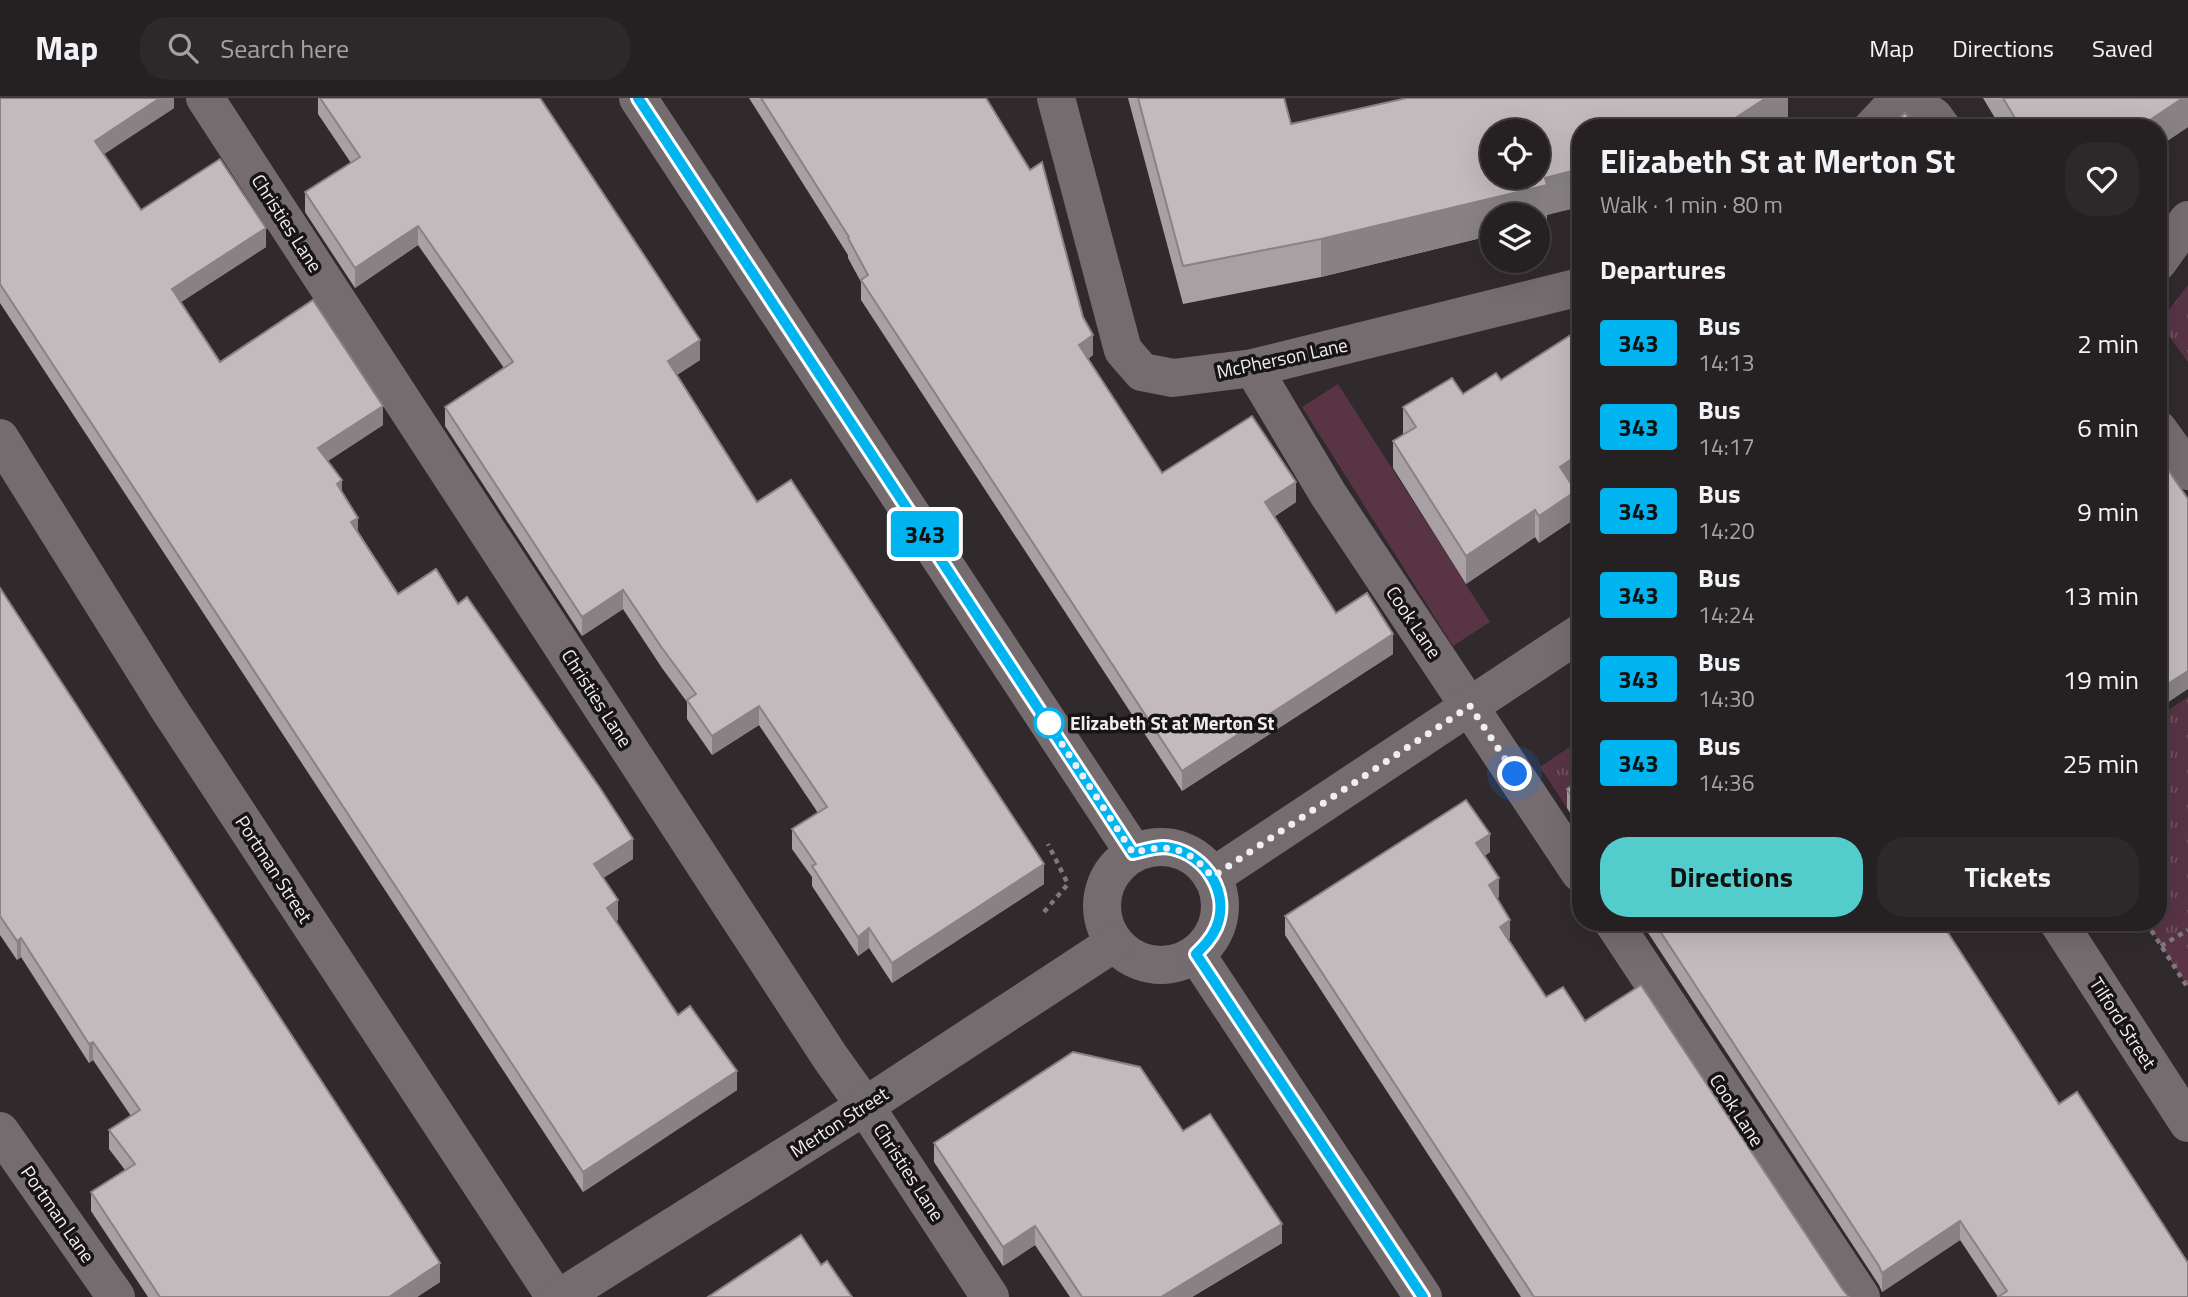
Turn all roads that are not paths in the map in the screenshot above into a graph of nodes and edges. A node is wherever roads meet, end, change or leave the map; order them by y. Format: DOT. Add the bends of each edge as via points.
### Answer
graph roads {
  1 [pos="205,98"];
  2 [pos="638,98"];
  3 [pos="1056,98"];
  4 [pos="1880,119"];
  5 [pos="1935,119"];
  6 [pos="2188,220"];
  7 [pos="2167,249"];
  8 [pos="1572,289"];
  9 [pos="1253,368"];
  10 [pos="0,438"];
  11 [pos="2167,442"];
  12 [pos="2188,471"];
  13 [pos="1572,638"];
  14 [pos="1470,706"];
  15 [pos="1133,853"];
  16 [pos="1572,861"];
  17 [pos="1212,877"];
  18 [pos="1619,931"];
  19 [pos="2064,931"];
  20 [pos="1114,943"];
  21 [pos="1196,954"];
  22 [pos="865,1106"];
  23 [pos="2188,1124"];
  24 [pos="0,1131"];
  25 [pos="116,1297"];
  26 [pos="555,1297"];
  27 [pos="561,1297"];
  28 [pos="990,1297"];
  29 [pos="1423,1297"];
  30 [pos="1861,1297"];
  1 -- 22 [label="street, Christies Lane"];
  2 -- 15 [label="street"];
  3 -- 9 [label="street, McPherson Lane" via="1123,350 1142,372 1173,379"];
  4 -- 5 [label="street" via="1888,111 1913,102"];
  6 -- 7 [label="street"];
  8 -- 9 [label="street, McPherson Lane"];
  9 -- 14 [label="street, Cook Lane" via="1328,494"];
  10 -- 26 [label="street, Portman Street" via="167,706"];
  11 -- 12 [label="street"];
  13 -- 14 [label="street"];
  14 -- 16 [label="street, Cook Lane"];
  14 -- 17 [label="street"];
  15 -- 17 [label="street" via="1169,847 1186,852"];
  15 -- 20 [label="street" via="1114,870 1103,893 1101,911"];
  17 -- 21 [label="street" via="1221,910 1208,942"];
  18 -- 30 [label="street, Cook Lane"];
  19 -- 23 [label="street, Tilford Street"];
  20 -- 21 [label="street" via="1127,955 1162,965"];
  20 -- 22 [label="street, Merton Street"];
  21 -- 29 [label="street"];
  22 -- 27 [label="street, Merton Street"];
  22 -- 28 [label="street, Christies Lane"];
  24 -- 25 [label="street, Portman Lane"];
}
